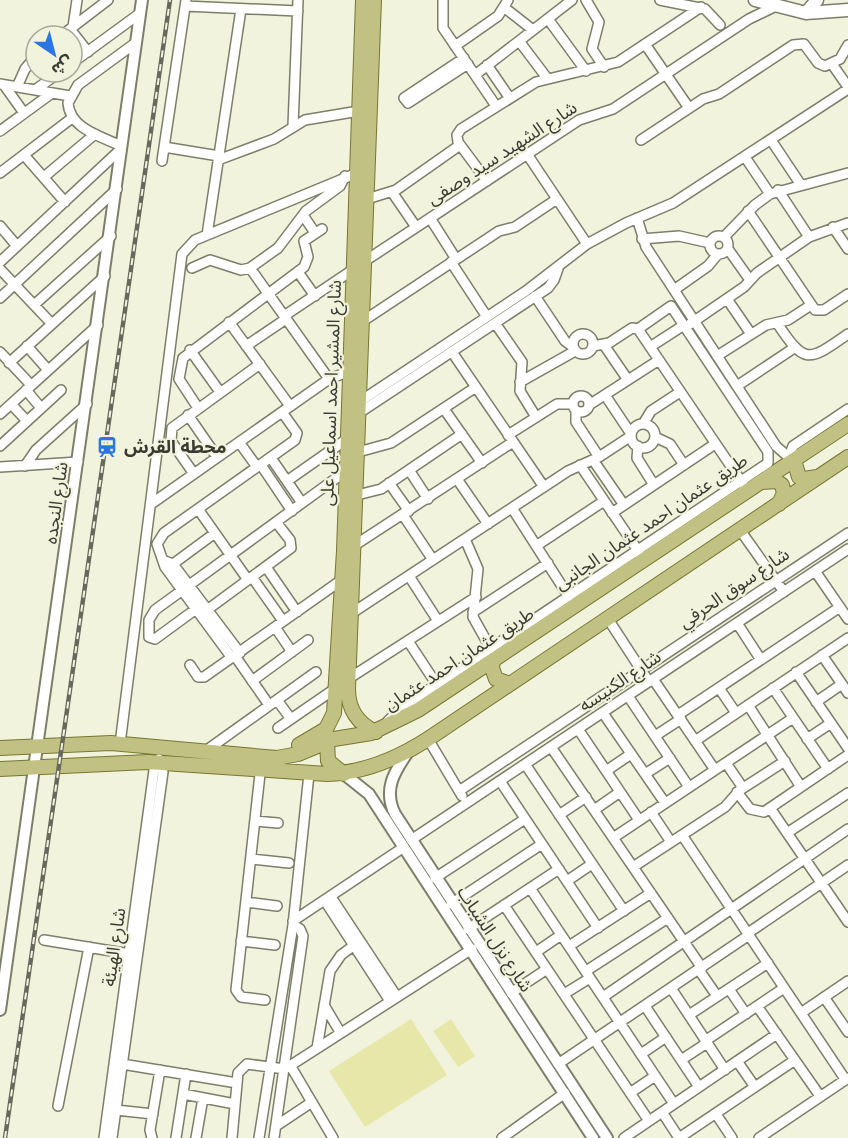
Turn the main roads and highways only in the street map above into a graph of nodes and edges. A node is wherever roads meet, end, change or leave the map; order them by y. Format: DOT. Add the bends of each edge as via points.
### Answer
graph roads {
  1 [pos="363,0"];
  2 [pos="374,0"];
  3 [pos="754,0"];
  4 [pos="817,0"];
  5 [pos="848,11"];
  6 [pos="806,13"];
  7 [pos="357,173"];
  8 [pos="359,265"];
  9 [pos="354,410"];
  10 [pos="848,424"];
  11 [pos="848,457"];
  12 [pos="794,460"];
  13 [pos="819,477"];
  14 [pos="762,482"];
  15 [pos="779,504"];
  16 [pos="350,548"];
  17 [pos="492,655"];
  18 [pos="473,674"];
  19 [pos="510,684"];
  20 [pos="489,699"];
  21 [pos="378,731"];
  22 [pos="327,741"];
  23 [pos="116,744"];
  24 [pos="0,748"];
  25 [pos="277,758"];
  26 [pos="153,763"];
  27 [pos="262,763"];
  28 [pos="0,769"];
  29 [pos="344,774"];
  1 -- 7 [label="main road, شارع المشير احمد اسماعيل على"];
  2 -- 7 [label="main road, شارع المشير احمد اسماعيل على"];
  3 -- 6 [label="main road"];
  4 -- 6 [label="main road"];
  5 -- 6 [label="main road"];
  7 -- 8 [label="main road, شارع المشير احمد اسماعيل على"];
  7 -- 8 [label="main road, شارع المشير احمد اسماعيل على" via="367,199"];
  8 -- 9 [label="main road, شارع المشير احمد اسماعيل على" via="350,371"];
  8 -- 9 [label="main road, شارع المشير احمد اسماعيل على" via="363,321"];
  9 -- 16 [label="main road, شارع المشير احمد اسماعيل على" via="357,495"];
  9 -- 16 [label="main road, شارع المشير احمد اسماعيل على" via="347,439 346,471"];
  10 -- 12 [label="main road, طريق عثمان احمد عثمان"];
  11 -- 13 [label="main road, طريق عثمان احمد عثمان"];
  12 -- 13 [label="main road" via="799,477"];
  12 -- 14 [label="main road, طريق عثمان احمد عثمان"];
  13 -- 15 [label="main road, طريق عثمان احمد عثمان"];
  14 -- 15 [label="main road" via="776,481 782,485 784,493"];
  14 -- 17 [label="main road, طريق عثمان احمد عثمان" via="745,487"];
  15 -- 19 [label="main road, طريق عثمان احمد عثمان"];
  16 -- 21 [label="main road, شارع المشير احمد اسماعيل على" via="348,696 361,723"];
  16 -- 25 [label="main road, شارع المشير احمد اسماعيل على" via="343,579 334,713 326,729"];
  17 -- 18 [label="main road, طريق عثمان احمد عثمان"];
  17 -- 19 [label="main road" via="496,679"];
  18 -- 20 [label="main road" via="487,682"];
  18 -- 21 [label="main road, طريق عثمان احمد عثمان"];
  19 -- 20 [label="main road, طريق عثمان احمد عثمان"];
  20 -- 29 [label="main road, طريق عثمان احمد عثمان" via="408,752"];
  21 -- 22 [label="main road, طريق عثمان احمد عثمان"];
  22 -- 25 [label="main road, طريق عثمان احمد عثمان"];
  22 -- 29 [label="main road" via="328,761"];
  23 -- 24 [label="main road, طريق عثمان احمد عثمان"];
  23 -- 26 [label="main road" via="120,750 148,752"];
  23 -- 27 [label="main road, طريق عثمان احمد عثمان" via="207,750"];
  25 -- 27 [label="main road, طريق عثمان احمد عثمان"];
  26 -- 27 [label="main road, طريق عثمان احمد عثمان"];
  26 -- 28 [label="main road, طريق عثمان احمد عثمان"];
  27 -- 29 [label="main road, طريق عثمان احمد عثمان" via="309,774"];
}
